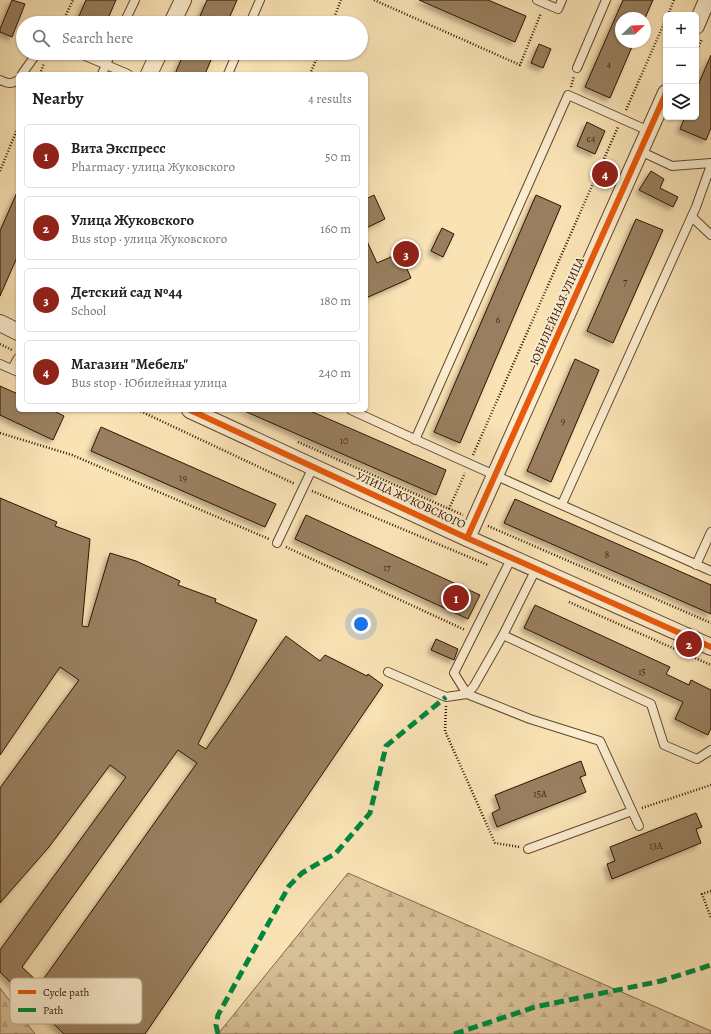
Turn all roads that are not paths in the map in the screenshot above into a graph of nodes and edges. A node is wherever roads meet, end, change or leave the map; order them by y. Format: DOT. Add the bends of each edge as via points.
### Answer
graph roads {
  1 [pos="135,0"];
  2 [pos="183,0"];
  3 [pos="260,0"];
  4 [pos="537,0"];
  5 [pos="562,0"];
  6 [pos="606,0"];
  7 [pos="708,0"];
  8 [pos="127,16"];
  9 [pos="175,16"];
  10 [pos="253,16"];
  11 [pos="699,20"];
  12 [pos="33,60"];
  13 [pos="96,60"];
  14 [pos="108,60"];
  15 [pos="156,60"];
  16 [pos="234,60"];
  17 [pos="106,64"];
  18 [pos="577,68"];
  19 [pos="24,72"];
  20 [pos="103,72"];
  21 [pos="124,72"];
  22 [pos="150,72"];
  23 [pos="229,72"];
  24 [pos="0,80"];
  25 [pos="16,82"];
  26 [pos="663,100"];
  27 [pos="649,131"];
  28 [pos="640,151"];
  29 [pos="711,164"];
  30 [pos="692,217"];
  31 [pos="711,235"];
  32 [pos="0,324"];
  33 [pos="16,331"];
  34 [pos="0,364"];
  35 [pos="15,371"];
  36 [pos="194,412"];
  37 [pos="355,412"];
  38 [pos="415,440"];
  39 [pos="313,467"];
  40 [pos="495,476"];
  41 [pos="562,504"];
  42 [pos="711,532"];
  43 [pos="467,538"];
  44 [pos="277,543"];
  45 [pos="512,557"];
  46 [pos="696,565"];
  47 [pos="536,569"];
  48 [pos="711,571"];
  49 [pos="502,635"];
  50 [pos="711,647"];
  51 [pos="388,672"];
  52 [pos="467,694"];
  53 [pos="711,750"];
  54 [pos="632,811"];
  55 [pos="639,826"];
  56 [pos="528,849"];
  1 -- 8 [label="lane"];
  2 -- 9 [label="street"];
  3 -- 10 [label="lane"];
  4 -- 5 [label="lane" via="558,9"];
  6 -- 18 [label="lane"];
  7 -- 11 [label="street"];
  12 -- 19 [label="lane"];
  13 -- 17 [label="lane"];
  14 -- 17 [label="lane"];
  15 -- 22 [label="street"];
  16 -- 23 [label="lane"];
  17 -- 20 [label="lane"];
  17 -- 21 [label="lane"];
  24 -- 25 [label="lane" via="9,84"];
  26 -- 27 [label="street, ЮБИЛЕЙНАЯ УЛИЦА"];
  27 -- 28 [label="street, ЮБИЛЕЙНАЯ УЛИЦА"];
  27 -- 38 [label="lane" via="568,95"];
  28 -- 29 [label="lane" via="672,166"];
  28 -- 40 [label="street, ЮБИЛЕЙНАЯ УЛИЦА"];
  29 -- 30 [label="lane"];
  30 -- 31 [label="lane"];
  30 -- 41 [label="lane"];
  32 -- 33 [label="street"];
  34 -- 35 [label="lane"];
  36 -- 39 [label="street, УЛИЦА ЖУКОВСКОГО"];
  37 -- 38 [label="lane"];
  38 -- 40 [label="lane"];
  39 -- 43 [label="street, УЛИЦА ЖУКОВСКОГО"];
  39 -- 44 [label="lane"];
  40 -- 41 [label="lane"];
  40 -- 43 [label="street, ЮБИЛЕЙНАЯ УЛИЦА"];
  41 -- 46 [label="lane"];
  42 -- 46 [label="lane"];
  43 -- 45 [label="street, УЛИЦА ЖУКОВСКОГО"];
  45 -- 47 [label="street, УЛИЦА ЖУКОВСКОГО"];
  45 -- 52 [label="lane" via="454,673"];
  46 -- 48 [label="lane"];
  47 -- 49 [label="lane"];
  47 -- 50 [label="street, УЛИЦА ЖУКОВСКОГО"];
  49 -- 52 [label="lane"];
  49 -- 53 [label="lane" via="651,704 664,745 697,759"];
  51 -- 52 [label="lane" via="446,697"];
  52 -- 54 [label="lane" via="530,719 600,741"];
  54 -- 55 [label="lane"];
  54 -- 56 [label="lane"];
}
